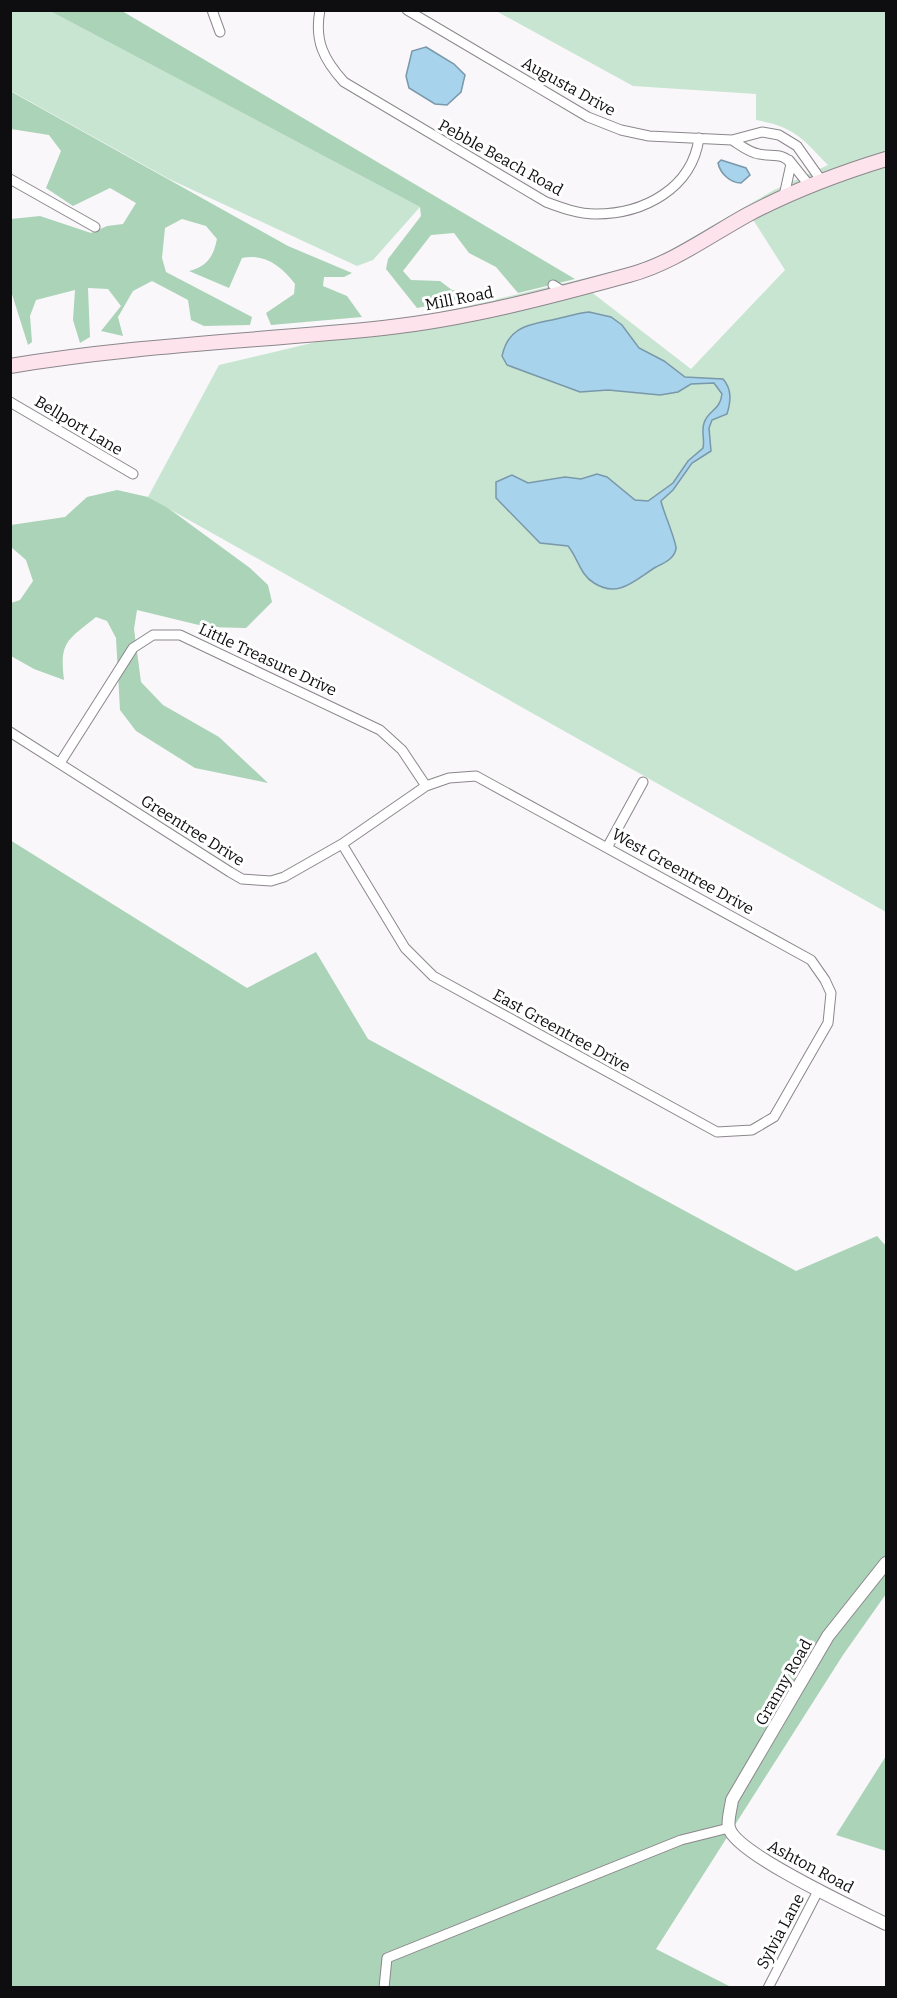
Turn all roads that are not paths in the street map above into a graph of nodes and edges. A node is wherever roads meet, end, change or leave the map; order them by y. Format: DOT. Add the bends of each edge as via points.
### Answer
graph roads {
  1 [pos="212,10"];
  2 [pos="321,10"];
  3 [pos="407,10"];
  4 [pos="220,32"];
  5 [pos="699,138"];
  6 [pos="732,140"];
  7 [pos="886,159"];
  8 [pos="789,160"];
  9 [pos="10,179"];
  10 [pos="815,182"];
  11 [pos="784,196"];
  12 [pos="95,227"];
  13 [pos="10,366"];
  14 [pos="10,402"];
  15 [pos="133,474"];
  16 [pos="10,732"];
  17 [pos="60,763"];
  18 [pos="643,782"];
  19 [pos="426,786"];
  20 [pos="342,844"];
  21 [pos="608,846"];
  22 [pos="802,1070"];
  23 [pos="886,1563"];
  24 [pos="729,1828"];
  25 [pos="819,1889"];
  26 [pos="886,1924"];
  27 [pos="384,1988"];
  28 [pos="768,1988"];
  1 -- 4 [label="street"];
  2 -- 5 [label="street, Pebble Beach Road" via="317,25 320,45 328,64 344,82 546,202 569,211 624,212 651,202 691,169"];
  3 -- 5 [label="street, Augusta Drive" via="588,117 649,136"];
  5 -- 6 [label="street, Augusta Drive"];
  6 -- 8 [label="street, Augusta Drive" via="758,154 780,155"];
  6 -- 10 [label="street, Augusta Drive" via="762,132 779,135 797,146"];
  7 -- 10 [label="main road, Mill Road"];
  8 -- 10 [label="street"];
  8 -- 11 [label="street"];
  9 -- 12 [label="street"];
  10 -- 11 [label="main road, Mill Road"];
  11 -- 13 [label="main road, Mill Road" via="632,275 559,288 479,312 385,328 54,358"];
  14 -- 15 [label="street, Bellport Lane"];
  16 -- 17 [label="street, Greentree Drive"];
  17 -- 19 [label="street, Little Treasure Drive" via="133,648 153,635 180,635 380,730 402,750"];
  17 -- 20 [label="street, Greentree Drive" via="242,879 271,881 284,877"];
  18 -- 21 [label="street"];
  19 -- 20 [label="street, Greentree Drive"];
  19 -- 21 [label="street, West Greentree Drive" via="449,778 476,776"];
  20 -- 22 [label="street, East Greentree Drive" via="405,948 433,976 717,1132 741,1132 764,1124 780,1109"];
  21 -- 22 [label="street, West Greentree Drive" via="811,960 831,993 831,1012"];
  23 -- 24 [label="street, Granny Road" via="828,1636 732,1800"];
  24 -- 25 [label="street, Ashton Road" via="739,1844"];
  24 -- 27 [label="street" via="681,1840 387,1958"];
  25 -- 26 [label="street, Ashton Road"];
  25 -- 28 [label="street, Sylvia Lane"];
}
